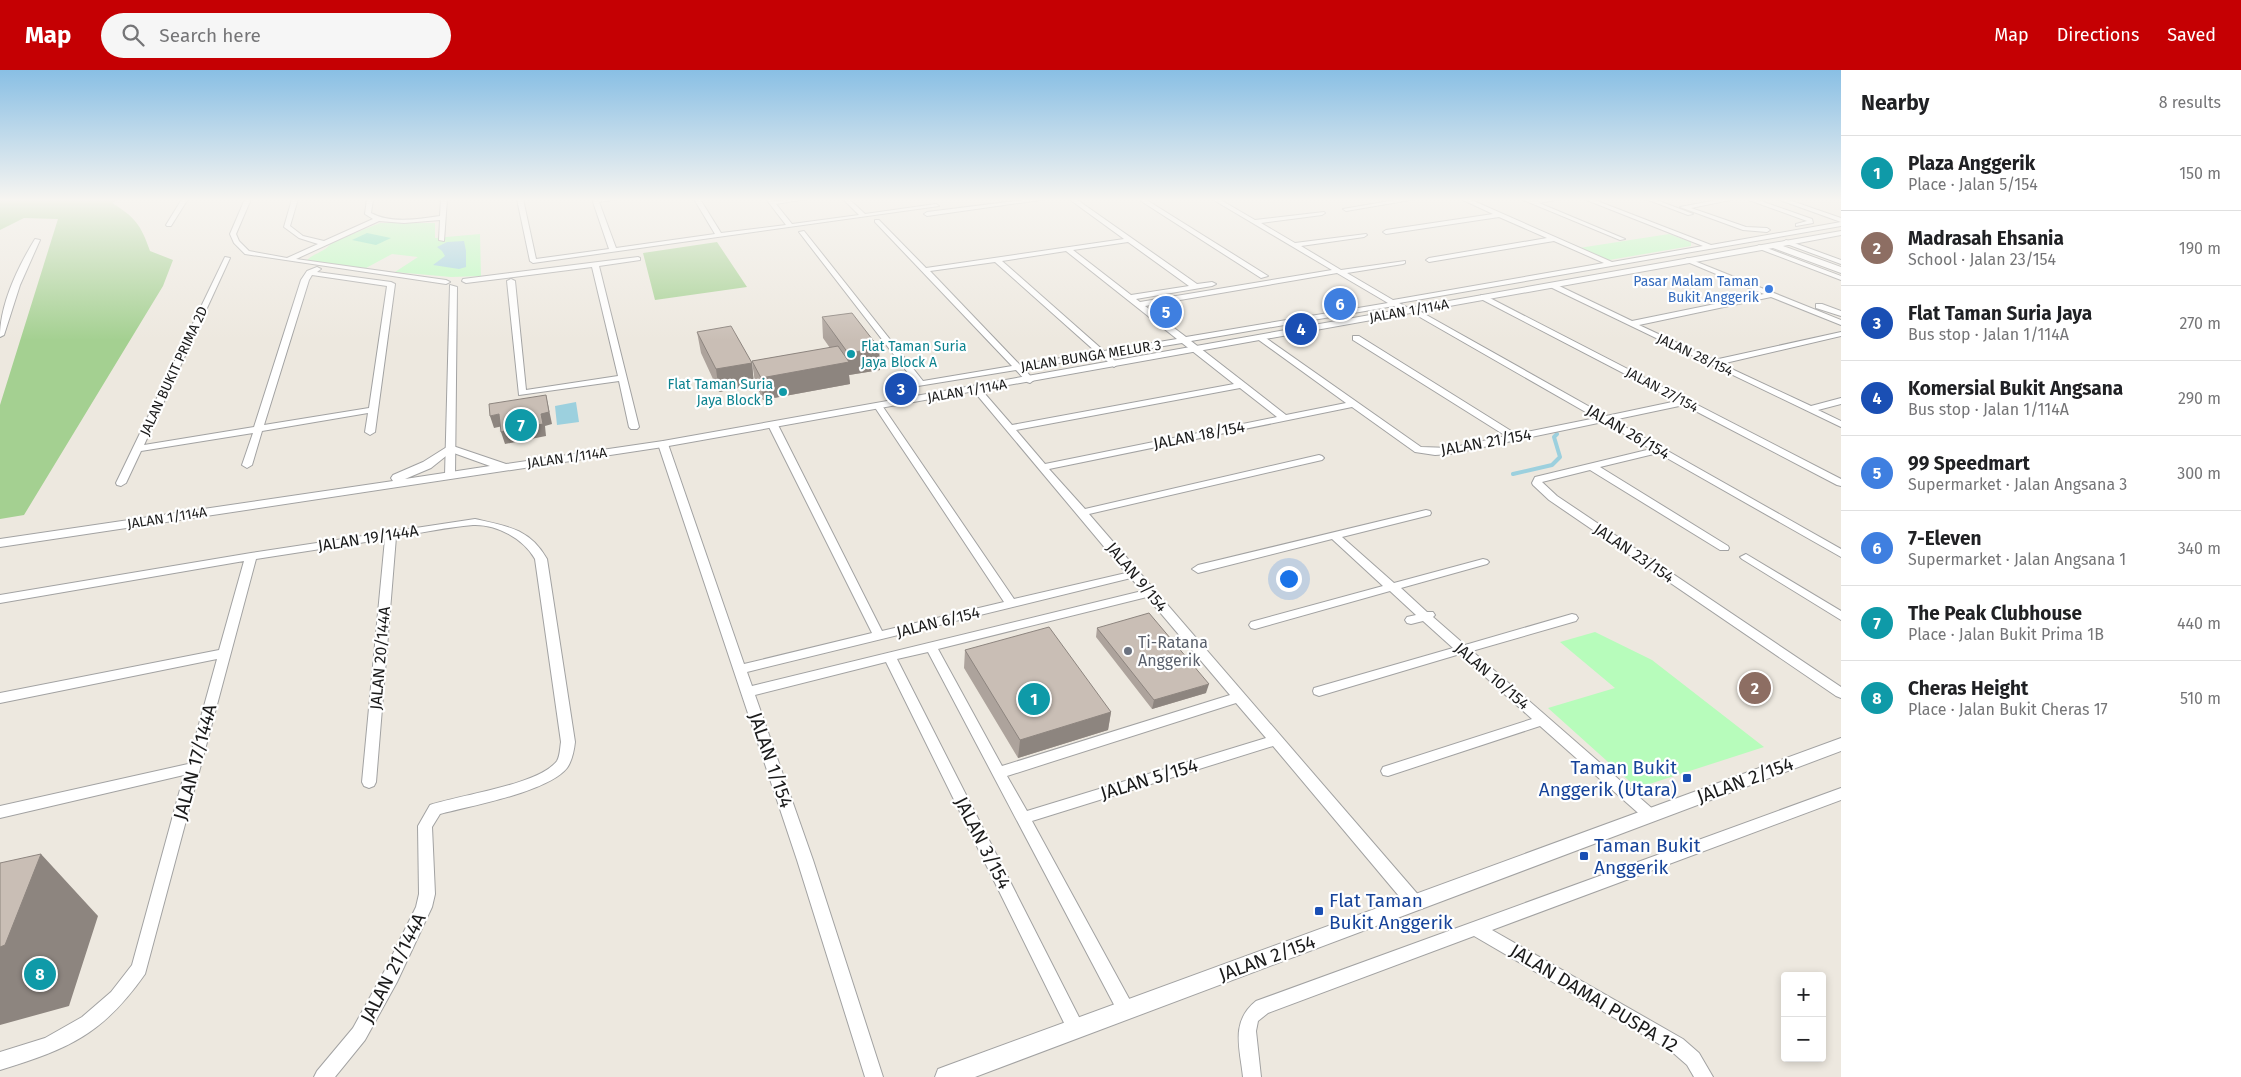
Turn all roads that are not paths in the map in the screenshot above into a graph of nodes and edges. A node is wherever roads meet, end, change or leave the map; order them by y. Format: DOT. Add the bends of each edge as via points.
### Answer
graph roads {
  1 [pos="34,246"];
  2 [pos="240,246"];
  3 [pos="319,246"];
  4 [pos="530,246"];
  5 [pos="612,246"];
  6 [pos="641,246"];
  7 [pos="813,246"];
  8 [pos="901,246"];
  9 [pos="1087,246"];
  10 [pos="1138,246"];
  11 [pos="1216,246"];
  12 [pos="1296,246"];
  13 [pos="1513,246"];
  14 [pos="1570,246"];
  15 [pos="1715,246"];
  16 [pos="1766,246"];
  17 [pos="1775,246"];
  18 [pos="1797,246"];
  19 [pos="1710,247"];
  20 [pos="1759,247"];
  21 [pos="1066,249"];
  22 [pos="613,250"];
  23 [pos="227,258"];
  24 [pos="1699,258"];
  25 [pos="638,259"];
  26 [pos="288,260"];
  27 [pos="996,260"];
  28 [pos="1429,260"];
  29 [pos="1687,260"];
  30 [pos="1403,262"];
  31 [pos="1841,262"];
  32 [pos="1610,264"];
  33 [pos="323,265"];
  34 [pos="595,265"];
  35 [pos="1329,266"];
  36 [pos="925,270"];
  37 [pos="1841,270"];
  38 [pos="1627,271"];
  39 [pos="1339,272"];
  40 [pos="310,273"];
  41 [pos="1264,276"];
  42 [pos="1841,278"];
  43 [pos="511,282"];
  44 [pos="450,284"];
  45 [pos="1550,285"];
  46 [pos="1196,287"];
  47 [pos="1772,295"];
  48 [pos="1484,297"];
  49 [pos="1129,298"];
  50 [pos="1393,303"];
  51 [pos="1138,305"];
  52 [pos="1411,310"];
  53 [pos="1841,314"];
  54 [pos="1841,323"];
  55 [pos="1631,324"];
  56 [pos="1841,334"];
  57 [pos="0,335"];
  58 [pos="1260,338"];
  59 [pos="1356,338"];
  60 [pos="1185,341"];
  61 [pos="1196,349"];
  62 [pos="1101,353"];
  63 [pos="1712,363"];
  64 [pos="1114,364"];
  65 [pos="1018,367"];
  66 [pos="623,378"];
  67 [pos="1030,380"];
  68 [pos="1241,385"];
  69 [pos="976,389"];
  70 [pos="1841,401"];
  71 [pos="1684,402"];
  72 [pos="1354,404"];
  73 [pos="878,406"];
  74 [pos="1810,409"];
  75 [pos="372,410"];
  76 [pos="1284,418"];
  77 [pos="1604,418"];
  78 [pos="1841,424"];
  79 [pos="772,425"];
  80 [pos="634,427"];
  81 [pos="1011,428"];
  82 [pos="258,429"];
  83 [pos="370,432"];
  84 [pos="1515,438"];
  85 [pos="663,444"];
  86 [pos="137,448"];
  87 [pos="450,448"];
  88 [pos="1660,450"];
  89 [pos="1319,458"];
  90 [pos="247,465"];
  91 [pos="1592,466"];
  92 [pos="504,467"];
  93 [pos="1043,467"];
  94 [pos="450,475"];
  95 [pos="1841,483"];
  96 [pos="121,484"];
  97 [pos="382,485"];
  98 [pos="1082,513"];
  99 [pos="1426,513"];
  100 [pos="391,534"];
  101 [pos="1334,536"];
  102 [pos="0,543"];
  103 [pos="1724,548"];
  104 [pos="1841,554"];
  105 [pos="251,556"];
  106 [pos="1746,557"];
  107 [pos="1483,562"];
  108 [pos="1198,569"];
  109 [pos="1134,574"];
  110 [pos="1393,588"];
  111 [pos="1150,593"];
  112 [pos="0,599"];
  113 [pos="1011,604"];
  114 [pos="1428,615"];
  115 [pos="1841,616"];
  116 [pos="1572,618"];
  117 [pos="1411,620"];
  118 [pos="1254,625"];
  119 [pos="879,636"];
  120 [pos="930,647"];
  121 [pos="1462,649"];
  122 [pos="224,653"];
  123 [pos="890,657"];
  124 [pos="741,669"];
  125 [pos="1319,691"];
  126 [pos="748,692"];
  127 [pos="1841,693"];
  128 [pos="1239,697"];
  129 [pos="0,698"];
  130 [pos="1543,720"];
  131 [pos="1275,740"];
  132 [pos="1841,744"];
  133 [pos="193,768"];
  134 [pos="1388,771"];
  135 [pos="999,773"];
  136 [pos="369,782"];
  137 [pos="1839,798"];
  138 [pos="0,812"];
  139 [pos="1650,815"];
  140 [pos="429,817"];
  141 [pos="1023,818"];
  142 [pos="1415,903"];
  143 [pos="1476,929"];
  144 [pos="1126,1010"];
  145 [pos="1076,1028"];
  146 [pos="0,1061"];
  147 [pos="323,1077"];
  148 [pos="874,1077"];
  149 [pos="946,1077"];
  150 [pos="1252,1077"];
  151 [pos="1704,1077"];
  1 -- 57 [label="street" via="16,285"];
  2 -- 26 [label="street" via="247,253"];
  3 -- 26 [label="street"];
  4 -- 22 [label="street" via="533,261"];
  5 -- 22 [label="street"];
  6 -- 22 [label="street"];
  7 -- 65 [label="street, JALAN BUNGA MELUR 3" via="921,384"];
  8 -- 36 [label="street"];
  9 -- 21 [label="street"];
  10 -- 46 [label="street"];
  11 -- 41 [label="street"];
  12 -- 35 [label="street, JALAN 26/154"];
  13 -- 28 [label="street"];
  14 -- 32 [label="street"];
  15 -- 19 [label="street, JALAN BUNGA MELUR 3"];
  16 -- 20 [label="street, JALAN 1/114A"];
  17 -- 37 [label="street"];
  18 -- 31 [label="street"];
  19 -- 32 [label="street, JALAN BUNGA MELUR 3"];
  20 -- 24 [label="street, JALAN 1/114A"];
  20 -- 42 [label="street"];
  21 -- 27 [label="street"];
  21 -- 49 [label="street"];
  23 -- 86 [label="street, JALAN BUKIT PRIMA 2D"];
  24 -- 29 [label="street, JALAN 1/114A"];
  24 -- 53 [label="street"];
  25 -- 34 [label="street"];
  26 -- 33 [label="street"];
  27 -- 36 [label="street"];
  27 -- 62 [label="street"];
  29 -- 38 [label="street, JALAN 1/114A"];
  29 -- 47 [label="street"];
  30 -- 39 [label="street"];
  32 -- 38 [label="street"];
  32 -- 50 [label="street, JALAN BUNGA MELUR 3"];
  33 -- 40 [label="street"];
  33 -- 44 [label="street"];
  34 -- 44 [label="street" via="466,281 460,279"];
  34 -- 66 [label="street"];
  35 -- 39 [label="street, JALAN 26/154"];
  35 -- 41 [label="street"];
  36 -- 65 [label="street"];
  38 -- 45 [label="street, JALAN 1/114A"];
  39 -- 50 [label="street, JALAN 26/154"];
  39 -- 51 [label="street"];
  40 -- 75 [label="street" via="391,284"];
  40 -- 82 [label="street" via="305,280"];
  41 -- 46 [label="street"];
  43 -- 66 [label="street" via="522,393"];
  44 -- 87 [label="street"];
  45 -- 48 [label="street, JALAN 1/114A"];
  45 -- 55 [label="street, JALAN 28/154"];
  46 -- 49 [label="street"];
  47 -- 54 [label="street"];
  47 -- 55 [label="street"];
  48 -- 52 [label="street, JALAN 1/114A"];
  48 -- 71 [label="street, JALAN 27/154"];
  49 -- 51 [label="street"];
  50 -- 52 [label="street, JALAN 26/154"];
  50 -- 60 [label="street, JALAN BUNGA MELUR 3"];
  51 -- 60 [label="street"];
  52 -- 58 [label="street, JALAN 1/114A"];
  52 -- 77 [label="street, JALAN 26/154"];
  55 -- 63 [label="street, JALAN 28/154"];
  56 -- 63 [label="street"];
  58 -- 61 [label="street, JALAN 1/114A"];
  58 -- 72 [label="street, JALAN 21/154"];
  59 -- 84 [label="street"];
  60 -- 61 [label="street"];
  60 -- 62 [label="street, JALAN BUNGA MELUR 3"];
  61 -- 64 [label="street, JALAN 1/114A"];
  61 -- 68 [label="street"];
  62 -- 64 [label="street"];
  62 -- 65 [label="street, JALAN BUNGA MELUR 3"];
  63 -- 74 [label="street, JALAN 28/154"];
  64 -- 67 [label="street, JALAN 1/114A"];
  65 -- 67 [label="street"];
  66 -- 80 [label="street"];
  67 -- 69 [label="street, JALAN 1/114A"];
  68 -- 76 [label="street"];
  68 -- 81 [label="street"];
  69 -- 73 [label="street, JALAN 1/114A"];
  69 -- 81 [label="street, JALAN 9/154"];
  70 -- 74 [label="street"];
  71 -- 77 [label="street, JALAN 21/154"];
  71 -- 95 [label="street, JALAN 27/154"];
  72 -- 76 [label="street, JALAN 18/154"];
  72 -- 84 [label="street, JALAN 21/154" via="1418,450 1450,451"];
  73 -- 79 [label="street, JALAN 1/114A"];
  73 -- 113 [label="street"];
  74 -- 78 [label="street, JALAN 28/154"];
  75 -- 82 [label="street"];
  75 -- 83 [label="street"];
  76 -- 93 [label="street, JALAN 18/154"];
  77 -- 84 [label="street, JALAN 21/154"];
  77 -- 88 [label="street, JALAN 26/154"];
  79 -- 85 [label="street, JALAN 1/114A"];
  79 -- 119 [label="street"];
  81 -- 93 [label="street, JALAN 9/154"];
  82 -- 86 [label="street"];
  82 -- 90 [label="street"];
  85 -- 92 [label="street, JALAN 1/114A"];
  85 -- 124 [label="street, JALAN 1/154"];
  86 -- 96 [label="street, JALAN BUKIT PRIMA 2D"];
  87 -- 92 [label="street"];
  87 -- 94 [label="street"];
  87 -- 97 [label="street" via="428,465"];
  88 -- 91 [label="street, JALAN 23/154"];
  88 -- 104 [label="street, JALAN 26/154"];
  89 -- 98 [label="street"];
  91 -- 103 [label="street"];
  91 -- 127 [label="street, JALAN 23/154" via="1539,479 1537,483 1553,498"];
  92 -- 94 [label="street, JALAN 1/114A"];
  93 -- 98 [label="street, JALAN 9/154"];
  94 -- 97 [label="street, JALAN 1/114A"];
  97 -- 102 [label="street, JALAN 1/114A"];
  98 -- 109 [label="street, JALAN 9/154"];
  99 -- 101 [label="street"];
  100 -- 105 [label="street, JALAN 19/144A"];
  100 -- 136 [label="street, JALAN 20/144A"];
  100 -- 140 [label="street, JALAN 19/144A" via="475,522 504,528 528,539 537,548 568,742 561,766 540,780 435,809"];
  101 -- 108 [label="street"];
  101 -- 110 [label="street, JALAN 10/154" via="1364,559"];
  105 -- 112 [label="street, JALAN 19/144A"];
  105 -- 122 [label="street, JALAN 17/144A"];
  106 -- 115 [label="street"];
  107 -- 110 [label="street"];
  109 -- 111 [label="street, JALAN 9/154"];
  109 -- 113 [label="street, JALAN 6/154"];
  110 -- 114 [label="street, JALAN 10/154"];
  110 -- 118 [label="street"];
  111 -- 120 [label="street"];
  111 -- 128 [label="street, JALAN 9/154"];
  113 -- 119 [label="street, JALAN 6/154"];
  114 -- 117 [label="street"];
  114 -- 121 [label="street, JALAN 10/154"];
  116 -- 121 [label="street"];
  119 -- 124 [label="street, JALAN 6/154"];
  120 -- 123 [label="street"];
  120 -- 135 [label="street"];
  121 -- 125 [label="street"];
  121 -- 130 [label="street, JALAN 10/154"];
  122 -- 129 [label="street"];
  122 -- 133 [label="street, JALAN 17/144A"];
  123 -- 126 [label="street"];
  123 -- 145 [label="street, JALAN 3/154"];
  124 -- 126 [label="street, JALAN 1/154"];
  126 -- 148 [label="street, JALAN 1/154"];
  128 -- 131 [label="street, JALAN 9/154"];
  128 -- 135 [label="street"];
  130 -- 134 [label="street"];
  130 -- 139 [label="street, JALAN 10/154"];
  131 -- 141 [label="street, JALAN 5/154"];
  131 -- 142 [label="street, JALAN 9/154"];
  132 -- 139 [label="street, JALAN 2/154"];
  133 -- 138 [label="street"];
  133 -- 146 [label="street, JALAN 17/144A" via="139,968 113,1002 79,1031 36,1051"];
  135 -- 141 [label="street"];
  137 -- 143 [label="street"];
  139 -- 142 [label="street, JALAN 2/154"];
  140 -- 147 [label="street, JALAN 21/144A" via="425,826 427,894 424,907 359,1034"];
  141 -- 144 [label="street"];
  142 -- 144 [label="street, JALAN 2/154"];
  143 -- 150 [label="street" via="1262,1007 1251,1016 1247,1031"];
  143 -- 151 [label="street, JALAN DAMAI PUSPA 12" via="1677,1045 1693,1059"];
  144 -- 145 [label="street, JALAN 2/154"];
  145 -- 149 [label="street, JALAN 2/154"];
}
